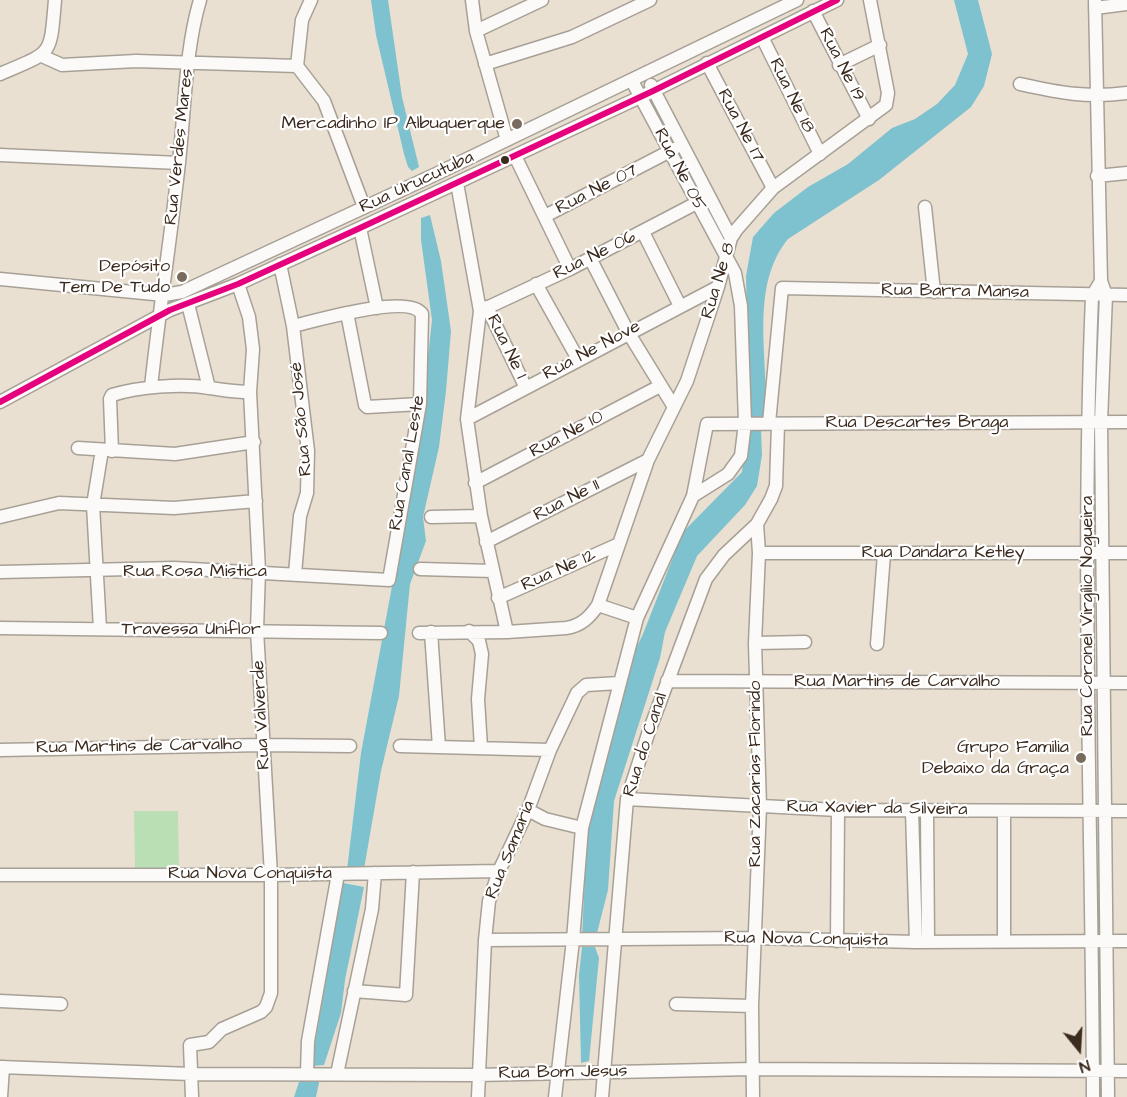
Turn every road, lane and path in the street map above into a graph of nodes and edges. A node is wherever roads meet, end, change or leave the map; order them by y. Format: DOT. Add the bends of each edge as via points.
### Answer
graph roads {
  1 [pos="55,0"];
  2 [pos="200,0"];
  3 [pos="311,0"];
  4 [pos="472,0"];
  5 [pos="542,0"];
  6 [pos="650,0"];
  7 [pos="797,0"];
  8 [pos="837,0"];
  9 [pos="870,0"];
  10 [pos="1095,4"];
  11 [pos="1127,4"];
  12 [pos="813,11"];
  13 [pos="476,31"];
  14 [pos="762,38"];
  15 [pos="880,45"];
  16 [pos="42,56"];
  17 [pos="190,63"];
  18 [pos="707,63"];
  19 [pos="485,64"];
  20 [pos="839,65"];
  21 [pos="297,66"];
  22 [pos="0,74"];
  23 [pos="646,74"];
  24 [pos="632,81"];
  25 [pos="1020,84"];
  26 [pos="653,91"];
  27 [pos="1127,93"];
  28 [pos="641,96"];
  29 [pos="1095,97"];
  30 [pos="869,119"];
  31 [pos="507,140"];
  32 [pos="680,145"];
  33 [pos="669,152"];
  34 [pos="820,154"];
  35 [pos="0,155"];
  36 [pos="515,156"];
  37 [pos="179,163"];
  38 [pos="1127,173"];
  39 [pos="1097,176"];
  40 [pos="457,183"];
  41 [pos="773,188"];
  42 [pos="703,201"];
  43 [pos="364,207"];
  44 [pos="925,207"];
  45 [pos="545,216"];
  46 [pos="360,228"];
  47 [pos="643,232"];
  48 [pos="731,238"];
  49 [pos="590,258"];
  50 [pos="726,259"];
  51 [pos="280,264"];
  52 [pos="570,269"];
  53 [pos="0,279"];
  54 [pos="1101,282"];
  55 [pos="238,284"];
  56 [pos="536,284"];
  57 [pos="718,287"];
  58 [pos="782,288"];
  59 [pos="934,292"];
  60 [pos="164,295"];
  61 [pos="1106,295"];
  62 [pos="1127,295"];
  63 [pos="1092,296"];
  64 [pos="188,304"];
  65 [pos="681,306"];
  66 [pos="377,308"];
  67 [pos="484,309"];
  68 [pos="347,313"];
  69 [pos="159,316"];
  70 [pos="293,326"];
  71 [pos="628,332"];
  72 [pos="578,359"];
  73 [pos="525,386"];
  74 [pos="26,387"];
  75 [pos="151,387"];
  76 [pos="209,387"];
  77 [pos="660,387"];
  78 [pos="0,392"];
  79 [pos="250,392"];
  80 [pos="0,402"];
  81 [pos="420,404"];
  82 [pos="674,407"];
  83 [pos="467,418"];
  84 [pos="1127,422"];
  85 [pos="745,423"];
  86 [pos="1087,423"];
  87 [pos="1101,423"];
  88 [pos="774,424"];
  89 [pos="254,442"];
  90 [pos="78,448"];
  91 [pos="107,451"];
  92 [pos="648,460"];
  93 [pos="475,483"];
  94 [pos="693,496"];
  95 [pos="256,501"];
  96 [pos="93,505"];
  97 [pos="481,516"];
  98 [pos="0,517"];
  99 [pos="431,517"];
  100 [pos="758,524"];
  101 [pos="486,542"];
  102 [pos="620,544"];
  103 [pos="759,553"];
  104 [pos="1088,553"];
  105 [pos="1102,553"];
  106 [pos="1127,553"];
  107 [pos="884,554"];
  108 [pos="420,569"];
  109 [pos="493,571"];
  110 [pos="0,572"];
  111 [pos="99,572"];
  112 [pos="259,572"];
  113 [pos="295,574"];
  114 [pos="389,580"];
  115 [pos="498,598"];
  116 [pos="595,610"];
  117 [pos="637,618"];
  118 [pos="0,627"];
  119 [pos="100,629"];
  120 [pos="257,630"];
  121 [pos="470,631"];
  122 [pos="432,632"];
  123 [pos="507,632"];
  124 [pos="381,633"];
  125 [pos="418,633"];
  126 [pos="805,642"];
  127 [pos="755,643"];
  128 [pos="877,644"];
  129 [pos="667,681"];
  130 [pos="619,682"];
  131 [pos="756,682"];
  132 [pos="1089,683"];
  133 [pos="1103,683"];
  134 [pos="1127,683"];
  135 [pos="263,745"];
  136 [pos="350,746"];
  137 [pos="400,746"];
  138 [pos="439,747"];
  139 [pos="481,748"];
  140 [pos="0,750"];
  141 [pos="550,750"];
  142 [pos="627,799"];
  143 [pos="760,806"];
  144 [pos="528,810"];
  145 [pos="838,810"];
  146 [pos="912,811"];
  147 [pos="927,811"];
  148 [pos="1127,811"];
  149 [pos="1004,812"];
  150 [pos="1088,812"];
  151 [pos="1104,812"];
  152 [pos="582,828"];
  153 [pos="499,871"];
  154 [pos="413,872"];
  155 [pos="375,873"];
  156 [pos="339,874"];
  157 [pos="0,875"];
  158 [pos="271,875"];
  159 [pos="914,877"];
  160 [pos="928,877"];
  161 [pos="754,938"];
  162 [pos="573,939"];
  163 [pos="615,939"];
  164 [pos="485,940"];
  165 [pos="837,941"];
  166 [pos="1004,941"];
  167 [pos="1099,941"];
  168 [pos="1127,941"];
  169 [pos="922,942"];
  170 [pos="354,991"];
  171 [pos="0,1001"];
  172 [pos="61,1004"];
  173 [pos="676,1004"];
  174 [pos="752,1006"];
  175 [pos="1,1067"];
  176 [pos="752,1069"];
  177 [pos="1093,1069"];
  178 [pos="1108,1071"];
  179 [pos="1127,1071"];
  180 [pos="603,1072"];
  181 [pos="307,1073"];
  182 [pos="558,1073"];
  183 [pos="191,1074"];
  184 [pos="337,1074"];
  185 [pos="477,1075"];
  186 [pos="0,1097"];
  187 [pos="192,1097"];
  188 [pos="478,1097"];
  189 [pos="555,1097"];
  190 [pos="602,1097"];
  191 [pos="753,1097"];
  192 [pos="1093,1097"];
  193 [pos="1108,1097"];
  1 -- 16 [label="street" via="51,43"];
  2 -- 17 [label="street, Rua Verdes Mares" via="190,36"];
  3 -- 21 [label="street" via="302,20"];
  4 -- 13 [label="street"];
  5 -- 13 [label="street"];
  6 -- 19 [label="street" via="572,37"];
  7 -- 23 [label="street, Rua Urucutuba"];
  8 -- 12 [label="street, Rua Urucutuba"];
  9 -- 15 [label="street, Rua Ne 8"];
  10 -- 11 [label="street"];
  10 -- 29 [label="street, Rua Coronel Virgílio Nogueira"];
  12 -- 14 [label="street, Rua Urucutuba"];
  12 -- 20 [label="street, Rua Ne 19"];
  13 -- 19 [label="street"];
  14 -- 18 [label="street, Rua Urucutuba"];
  14 -- 34 [label="street, Rua Ne 18"];
  15 -- 20 [label="street"];
  15 -- 30 [label="street, Rua Ne 8" via="888,100"];
  16 -- 17 [label="street" via="62,65"];
  16 -- 22 [label="street"];
  17 -- 21 [label="street"];
  17 -- 37 [label="street, Rua Verdes Mares"];
  18 -- 26 [label="street, Rua Urucutuba"];
  18 -- 41 [label="street, Rua Ne 17"];
  19 -- 31 [label="street"];
  20 -- 30 [label="street, Rua Ne 19"];
  21 -- 43 [label="street" via="316,89 330,116"];
  23 -- 24 [label="street, Rua Urucutuba"];
  23 -- 26 [label="street, Rua Ne 05"];
  24 -- 28 [label="street, Rua Ne 05"];
  24 -- 31 [label="street, Rua Urucutuba"];
  25 -- 29 [label="street"];
  26 -- 28 [label="street, Rua Urucutuba"];
  26 -- 32 [label="street, Rua Ne 05"];
  27 -- 29 [label="street"];
  28 -- 33 [label="street, Rua Ne 05"];
  28 -- 36 [label="street, Rua Urucutuba"];
  29 -- 39 [label="street, Rua Coronel Virgílio Nogueira"];
  30 -- 34 [label="street, Rua Ne 8"];
  31 -- 43 [label="street, Rua Urucutuba"];
  32 -- 33 [label="street, Rua Ne 07"];
  32 -- 42 [label="street, Rua Ne 05"];
  33 -- 42 [label="street, Rua Ne 05"];
  33 -- 45 [label="street, Rua Ne 07"];
  34 -- 41 [label="street, Rua Ne 8"];
  35 -- 37 [label="street"];
  36 -- 40 [label="street, Rua Urucutuba"];
  36 -- 45 [label="street"];
  37 -- 60 [label="street, Rua Verdes Mares"];
  38 -- 39 [label="street"];
  39 -- 54 [label="street, Rua Coronel Virgílio Nogueira"];
  40 -- 46 [label="street, Rua Urucutuba"];
  40 -- 67 [label="street"];
  41 -- 48 [label="street, Rua Ne 8"];
  42 -- 47 [label="street, Rua Ne 06"];
  42 -- 48 [label="street, Rua Ne 05"];
  42 -- 50 [label="street, Rua Ne 05"];
  43 -- 60 [label="street, Rua Urucutuba" via="205,283"];
  44 -- 59 [label="street"];
  45 -- 52 [label="street"];
  46 -- 51 [label="street, Rua Urucutuba"];
  46 -- 66 [label="street"];
  47 -- 49 [label="street, Rua Ne 06"];
  47 -- 65 [label="street"];
  48 -- 50 [label="street, Rua Ne 8"];
  49 -- 52 [label="street, Rua Ne 06"];
  49 -- 71 [label="street"];
  50 -- 57 [label="street, Rua Ne 8"];
  50 -- 85 [label="street, Rua Ne 05" via="735,273 741,306"];
  51 -- 55 [label="street, Rua Urucutuba"];
  51 -- 70 [label="street, Rua São José"];
  52 -- 56 [label="street, Rua Ne 06"];
  53 -- 60 [label="street"];
  54 -- 61 [label="street, Rua Coronel Virgílio Nogueira"];
  54 -- 63 [label="street"];
  55 -- 64 [label="street, Rua Urucutuba"];
  55 -- 79 [label="street, Rua Valverde" via="252,334"];
  56 -- 67 [label="street, Rua Ne 06"];
  56 -- 72 [label="street"];
  57 -- 65 [label="street, Rua Ne Nove"];
  57 -- 82 [label="street, Rua Ne 8" via="687,381"];
  58 -- 59 [label="street, Rua Barra Mansa"];
  58 -- 88 [label="street, Rua do Canal"];
  59 -- 63 [label="street, Rua Barra Mansa"];
  60 -- 69 [label="street, Rua Verdes Mares"];
  61 -- 62 [label="street, Rua Barra Mansa"];
  61 -- 63 [label="street, Rua Barra Mansa"];
  61 -- 87 [label="street, Rua Coronel Virgílio Nogueira"];
  63 -- 86 [label="street, Rua Coronel Virgílio Nogueira"];
  64 -- 69 [label="street, Rua Urucutuba"];
  64 -- 76 [label="street"];
  65 -- 71 [label="street, Rua Ne Nove"];
  66 -- 68 [label="street"];
  66 -- 81 [label="street, Rua Canal Leste" via="420,310"];
  67 -- 73 [label="street, Rua Ne 1"];
  67 -- 83 [label="street"];
  68 -- 70 [label="street"];
  68 -- 81 [label="street" via="365,405"];
  69 -- 74 [label="street, Rua Urucutuba"];
  69 -- 75 [label="street"];
  70 -- 113 [label="street, Rua São José" via="308,451 307,493 300,516"];
  71 -- 72 [label="street, Rua Ne Nove"];
  71 -- 77 [label="street"];
  72 -- 73 [label="street, Rua Ne Nove"];
  73 -- 83 [label="street, Rua Ne Nove"];
  74 -- 78 [label="street"];
  74 -- 80 [label="street, Rua Urucutuba"];
  75 -- 76 [label="street"];
  75 -- 91 [label="street" via="112,395"];
  76 -- 79 [label="street" via="225,393"];
  77 -- 82 [label="street"];
  77 -- 93 [label="street, Rua Ne 10"];
  79 -- 89 [label="street, Rua Valverde"];
  81 -- 114 [label="street, Rua Canal Leste"];
  82 -- 92 [label="street, Rua Ne 8"];
  83 -- 93 [label="street"];
  84 -- 87 [label="street, Rua Descartes Braga"];
  85 -- 88 [label="street, Rua Descartes Braga"];
  85 -- 94 [label="street, Rua Ne 05" via="739,463"];
  85 -- 94 [label="street, Rua Descartes Braga" via="706,424"];
  86 -- 87 [label="street, Rua Descartes Braga"];
  86 -- 88 [label="street, Rua Descartes Braga"];
  86 -- 104 [label="street, Rua Coronel Virgílio Nogueira"];
  87 -- 105 [label="street, Rua Coronel Virgílio Nogueira"];
  88 -- 100 [label="street, Rua do Canal" via="776,486"];
  89 -- 91 [label="street" via="175,454"];
  89 -- 95 [label="street, Rua Valverde"];
  90 -- 91 [label="street"];
  91 -- 96 [label="street"];
  92 -- 101 [label="street, Rua Ne 11"];
  92 -- 102 [label="street, Rua Ne 8"];
  93 -- 97 [label="street"];
  94 -- 117 [label="street"];
  95 -- 96 [label="street" via="174,508"];
  95 -- 112 [label="street, Rua Valverde"];
  96 -- 98 [label="street" via="42,505"];
  96 -- 111 [label="street"];
  97 -- 99 [label="street"];
  97 -- 101 [label="street"];
  100 -- 103 [label="street, Rua Zacarias Florindo"];
  100 -- 129 [label="street, Rua do Canal" via="724,555 706,579"];
  101 -- 109 [label="street"];
  102 -- 115 [label="street, Rua Ne 12"];
  102 -- 116 [label="street, Rua Ne 8"];
  103 -- 107 [label="street, Rua Dandara Ketley"];
  103 -- 127 [label="street, Rua Zacarias Florindo"];
  104 -- 105 [label="street, Rua Dandara Ketley"];
  104 -- 107 [label="street, Rua Dandara Ketley"];
  104 -- 132 [label="street, Rua Coronel Virgílio Nogueira"];
  105 -- 106 [label="street, Rua Dandara Ketley"];
  105 -- 133 [label="street, Rua Coronel Virgílio Nogueira"];
  107 -- 128 [label="street"];
  108 -- 109 [label="street"];
  109 -- 115 [label="street"];
  110 -- 111 [label="street, Rua Rosa Mística"];
  111 -- 112 [label="street, Rua Rosa Mística" via="174,568"];
  111 -- 119 [label="street"];
  112 -- 113 [label="street, Rua Rosa Mística"];
  112 -- 120 [label="street, Rua Valverde"];
  113 -- 114 [label="street, Rua Rosa Mística"];
  115 -- 123 [label="street"];
  116 -- 117 [label="street"];
  116 -- 123 [label="street" via="575,627"];
  117 -- 130 [label="street"];
  118 -- 119 [label="street, Travessa Uniflor"];
  119 -- 120 [label="street, Travessa Uniflor"];
  120 -- 124 [label="street, Travessa Uniflor"];
  120 -- 135 [label="street, Rua Valverde"];
  121 -- 122 [label="street"];
  121 -- 123 [label="street"];
  121 -- 139 [label="street" via="479,641 482,654 478,699"];
  122 -- 125 [label="street"];
  122 -- 138 [label="street"];
  126 -- 127 [label="street"];
  127 -- 131 [label="street, Rua Zacarias Florindo"];
  129 -- 131 [label="street, Rua Martins de Carvalho"];
  129 -- 142 [label="street, Rua do Canal"];
  130 -- 141 [label="street, Rua Samaria" via="579,689"];
  130 -- 152 [label="street"];
  131 -- 132 [label="street, Rua Martins de Carvalho"];
  131 -- 143 [label="street, Rua Zacarias Florindo"];
  132 -- 133 [label="street, Rua Martins de Carvalho"];
  132 -- 150 [label="street, Rua Coronel Virgílio Nogueira"];
  133 -- 134 [label="street, Rua Martins de Carvalho"];
  133 -- 151 [label="street, Rua Coronel Virgílio Nogueira"];
  135 -- 136 [label="street, Rua Martins de Carvalho"];
  135 -- 140 [label="street, Rua Martins de Carvalho"];
  135 -- 158 [label="street, Rua Valverde"];
  137 -- 138 [label="street"];
  138 -- 139 [label="street"];
  139 -- 141 [label="street"];
  141 -- 144 [label="street, Rua Samaria"];
  142 -- 143 [label="street, Rua Xavier da Silveira"];
  142 -- 163 [label="street, Rua do Canal"];
  143 -- 145 [label="street, Rua Xavier da Silveira"];
  143 -- 161 [label="street, Rua Zacarias Florindo"];
  144 -- 152 [label="street" via="545,819"];
  144 -- 153 [label="street, Rua Samaria"];
  145 -- 146 [label="street, Rua Xavier da Silveira"];
  145 -- 165 [label="street"];
  146 -- 147 [label="street, Rua Xavier da Silveira"];
  146 -- 159 [label="street"];
  147 -- 149 [label="street, Rua Xavier da Silveira"];
  147 -- 160 [label="street"];
  148 -- 151 [label="street, Rua Xavier da Silveira"];
  149 -- 150 [label="street, Rua Xavier da Silveira"];
  149 -- 166 [label="street"];
  150 -- 151 [label="street, Rua Xavier da Silveira"];
  150 -- 167 [label="street, Rua Coronel Virgílio Nogueira"];
  151 -- 167 [label="street, Rua Coronel Virgílio Nogueira"];
  152 -- 162 [label="street"];
  153 -- 154 [label="street, Rua Nova Conquista"];
  153 -- 164 [label="street, Rua Samaria" via="489,901"];
  154 -- 155 [label="street, Rua Nova Conquista"];
  154 -- 170 [label="street" via="406,995"];
  155 -- 156 [label="street, Rua Nova Conquista"];
  155 -- 170 [label="street" via="372,909"];
  156 -- 158 [label="street, Rua Nova Conquista"];
  156 -- 181 [label="street" via="308,1041"];
  157 -- 158 [label="street, Rua Nova Conquista"];
  158 -- 183 [label="street, Rua Valverde" via="270,1000 261,1012 222,1029 209,1042 190,1045"];
  159 -- 160 [label="street"];
  159 -- 169 [label="street"];
  160 -- 169 [label="street"];
  161 -- 163 [label="street, Rua Nova Conquista"];
  161 -- 165 [label="street, Rua Nova Conquista"];
  161 -- 174 [label="street, Rua Zacarias Florindo"];
  162 -- 163 [label="street, Rua Nova Conquista"];
  162 -- 164 [label="street, Rua Nova Conquista"];
  162 -- 182 [label="street"];
  163 -- 180 [label="street, Rua do Canal"];
  164 -- 185 [label="street, Rua Samaria"];
  165 -- 169 [label="street, Rua Nova Conquista"];
  166 -- 167 [label="street, Rua Nova Conquista"];
  166 -- 169 [label="street, Rua Nova Conquista"];
  167 -- 168 [label="street, Rua Nova Conquista"];
  167 -- 177 [label="street, Rua Coronel Virgílio Nogueira"];
  167 -- 178 [label="street, Rua Coronel Virgílio Nogueira"];
  170 -- 184 [label="street"];
  171 -- 172 [label="street"];
  173 -- 174 [label="street"];
  174 -- 176 [label="street, Rua Zacarias Florindo"];
  175 -- 183 [label="street, Rua Bom Jesus"];
  175 -- 186 [label="street"];
  176 -- 177 [label="street, Rua Bom Jesus"];
  176 -- 180 [label="street, Rua Bom Jesus"];
  176 -- 191 [label="street, Rua Zacarias Florindo"];
  177 -- 178 [label="street, Rua Bom Jesus"];
  177 -- 192 [label="street, Rua Coronel Virgílio Nogueira"];
  178 -- 179 [label="street, Rua Bom Jesus"];
  178 -- 193 [label="street, Rua Coronel Virgílio Nogueira"];
  180 -- 182 [label="street, Rua Bom Jesus"];
  180 -- 190 [label="street, Rua do Canal"];
  181 -- 183 [label="street, Rua Bom Jesus"];
  181 -- 184 [label="street, Rua Bom Jesus"];
  182 -- 185 [label="street, Rua Bom Jesus"];
  182 -- 189 [label="street"];
  183 -- 187 [label="street, Rua Valverde"];
  184 -- 185 [label="street, Rua Bom Jesus"];
  185 -- 188 [label="street, Rua Samaria"];
}
